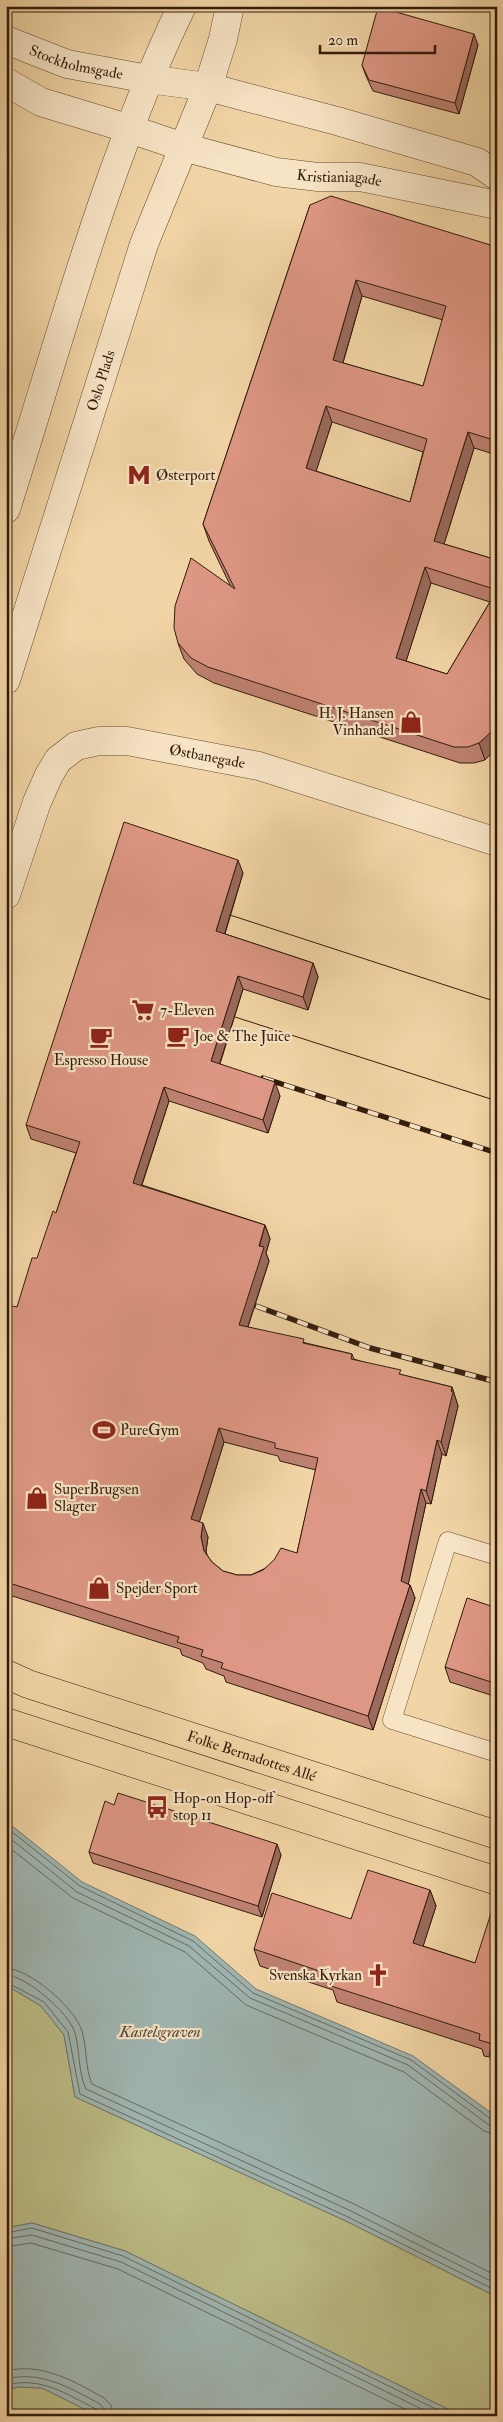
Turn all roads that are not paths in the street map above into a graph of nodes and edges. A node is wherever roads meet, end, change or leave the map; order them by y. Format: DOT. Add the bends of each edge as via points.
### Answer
graph roads {
  1 [pos="182,6"];
  2 [pos="230,6"];
  3 [pos="6,40"];
  4 [pos="148,80"];
  5 [pos="6,82"];
  6 [pos="208,87"];
  7 [pos="130,129"];
  8 [pos="183,147"];
  9 [pos="497,176"];
  10 [pos="497,205"];
  11 [pos="6,509"];
  12 [pos="6,680"];
  13 [pos="496,841"];
  14 [pos="6,894"];
  15 [pos="497,1556"];
  16 [pos="6,1674"];
  17 [pos="6,1722"];
  18 [pos="497,1753"];
  19 [pos="497,1835"];
  20 [pos="497,1881"];
  1 -- 4 [label="street"];
  2 -- 6 [label="street, Oslo Plads"];
  3 -- 4 [label="street, Stockholmsgade" via="67,64"];
  4 -- 6 [label="street, Stockholmsgade"];
  4 -- 7 [label="street"];
  5 -- 7 [label="street" via="41,102"];
  6 -- 8 [label="street, Oslo Plads"];
  6 -- 9 [label="street, Stockholmsgade" via="477,162"];
  7 -- 8 [label="street, Kristianiagade"];
  7 -- 11 [label="street"];
  8 -- 10 [label="street, Kristianiagade" via="276,172 318,177 360,176"];
  8 -- 12 [label="street, Oslo Plads" via="144,244"];
  13 -- 14 [label="street, Østbanegade" via="259,766 127,741 98,741 76,746 58,760 49,774"];
  15 -- 18 [label="lane" via="448,1541 392,1720"];
  16 -- 19 [label="main road, Folke Bernadottes Allé" via="28,1684"];
  17 -- 20 [label="main road"];
}
